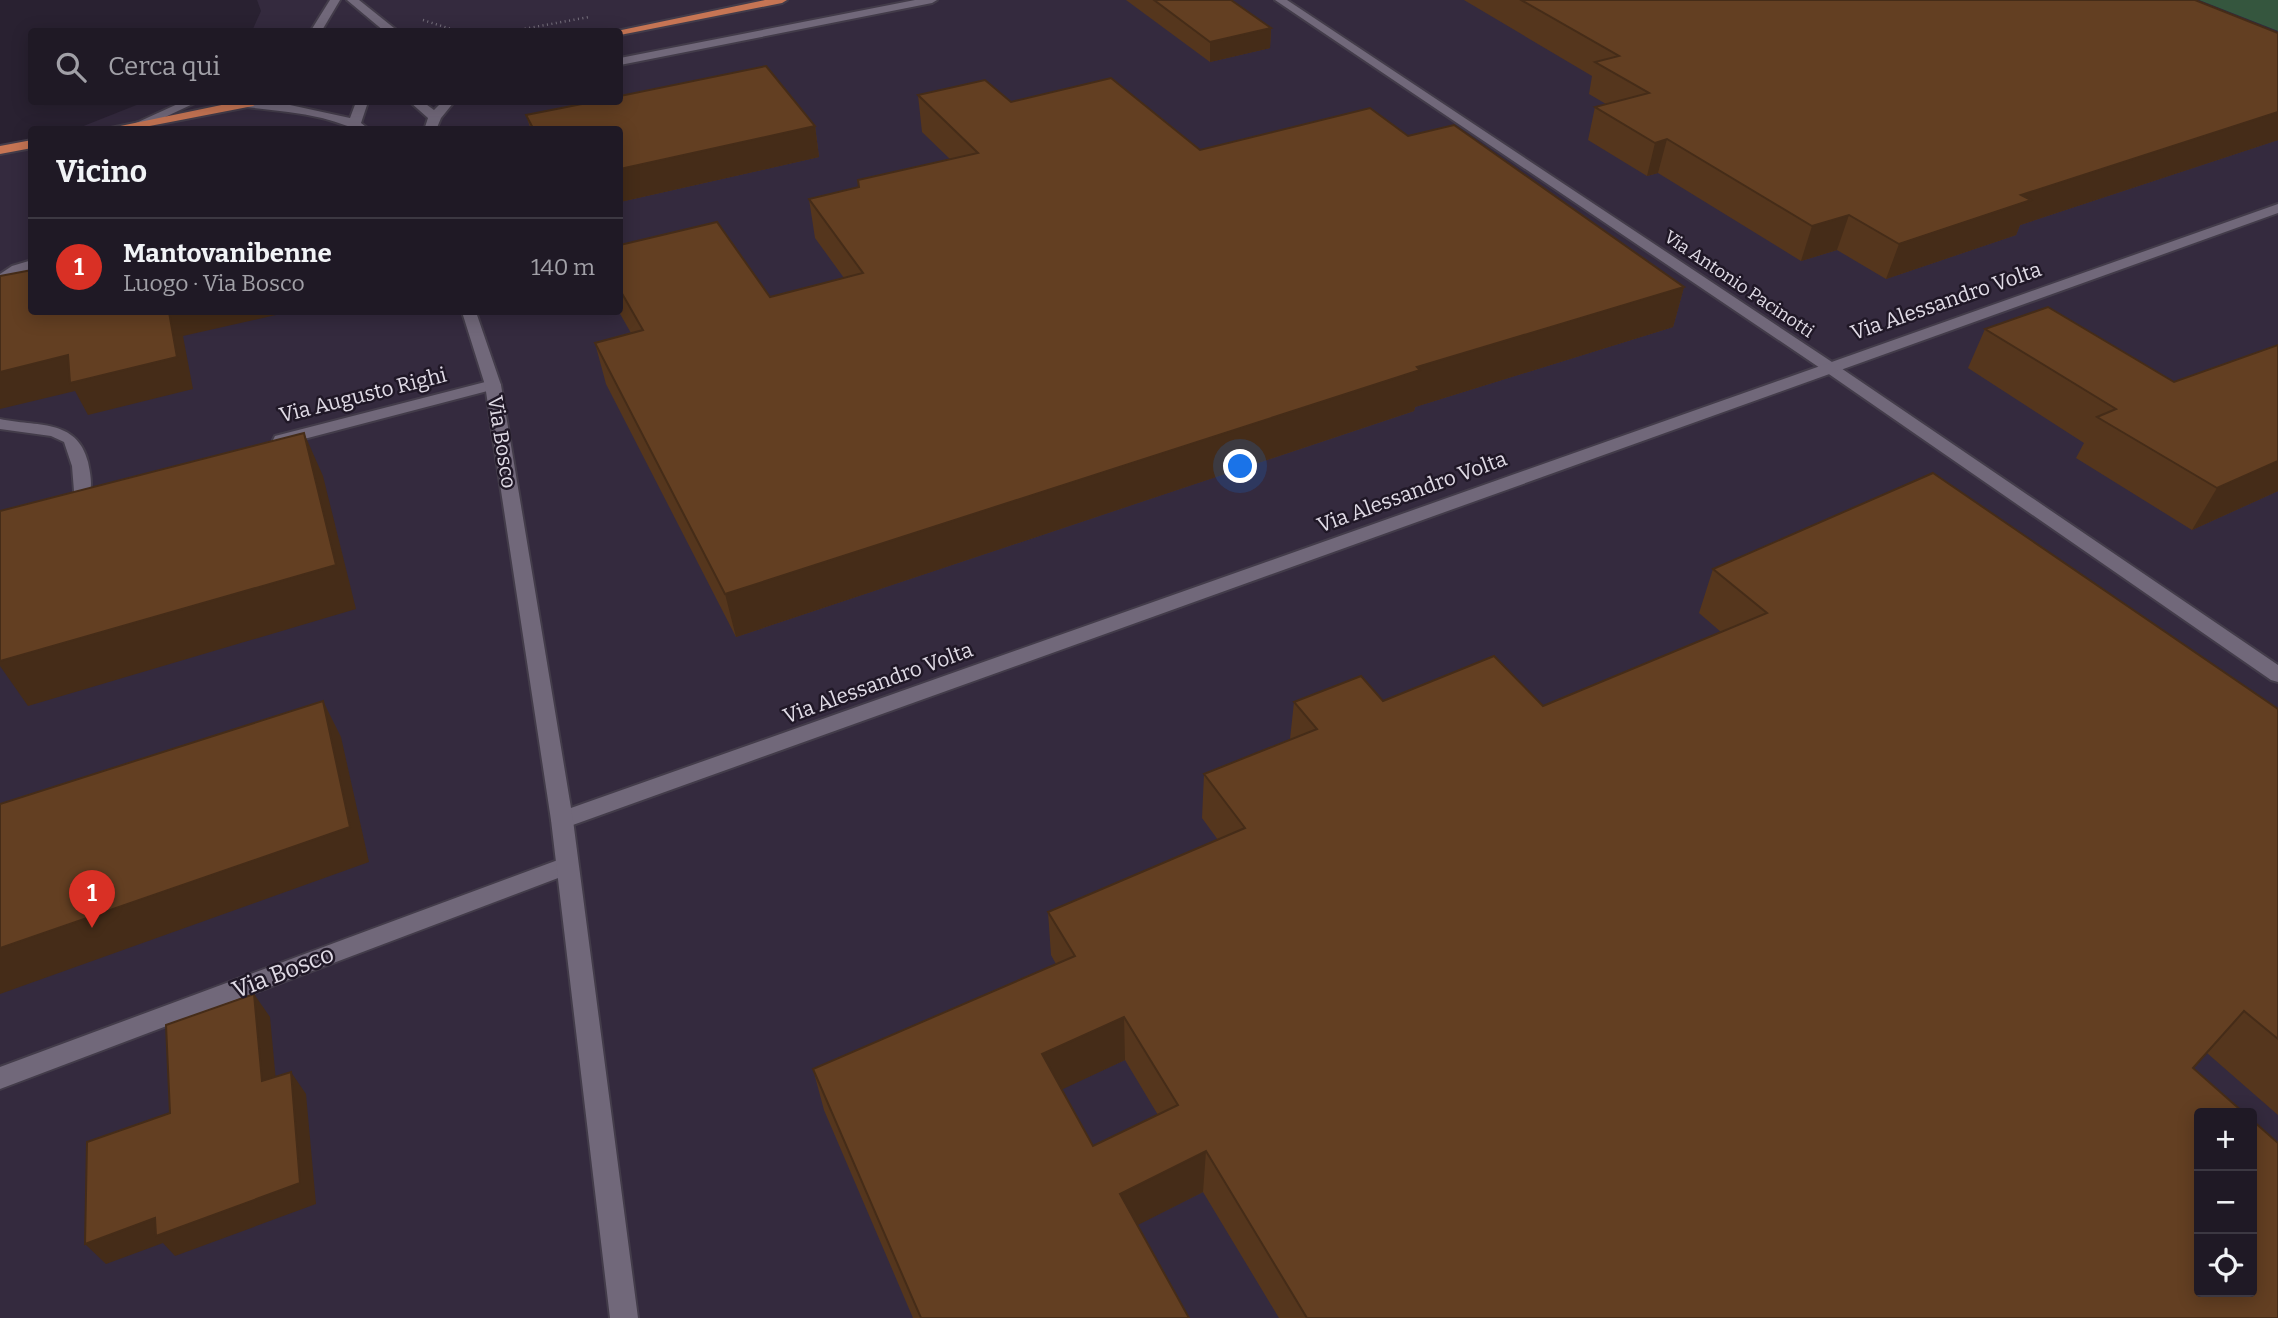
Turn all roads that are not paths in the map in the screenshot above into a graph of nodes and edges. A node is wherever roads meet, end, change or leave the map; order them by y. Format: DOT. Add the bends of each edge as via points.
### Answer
graph roads {
  1 [pos="335,0"];
  2 [pos="352,0"];
  3 [pos="782,0"];
  4 [pos="932,0"];
  5 [pos="1280,0"];
  6 [pos="318,28"];
  7 [pos="387,28"];
  8 [pos="623,31"];
  9 [pos="623,61"];
  10 [pos="184,105"];
  11 [pos="234,105"];
  12 [pos="266,105"];
  13 [pos="362,105"];
  14 [pos="418,105"];
  15 [pos="446,105"];
  16 [pos="142,123"];
  17 [pos="432,123"];
  18 [pos="127,126"];
  19 [pos="360,126"];
  20 [pos="28,145"];
  21 [pos="0,150"];
  22 [pos="2278,208"];
  23 [pos="28,265"];
  24 [pos="0,281"];
  25 [pos="470,315"];
  26 [pos="1829,367"];
  27 [pos="494,385"];
  28 [pos="0,424"];
  29 [pos="268,443"];
  30 [pos="84,491"];
  31 [pos="2278,675"];
  32 [pos="562,820"];
  33 [pos="566,866"];
  34 [pos="0,1078"];
  35 [pos="624,1318"];
  1 -- 6 [label="street"];
  2 -- 7 [label="street"];
  3 -- 8 [label="main road"];
  4 -- 9 [label="street"];
  5 -- 26 [label="street, Via Antonio Pacinotti"];
  10 -- 16 [label="street"];
  11 -- 16 [label="main road"];
  12 -- 19 [label="street"];
  13 -- 19 [label="street"];
  14 -- 17 [label="street"];
  15 -- 17 [label="street"];
  16 -- 18 [label="main road"];
  20 -- 21 [label="main road"];
  22 -- 26 [label="street, Via Alessandro Volta"];
  23 -- 24 [label="lane"];
  25 -- 27 [label="street, Via Bosco"];
  26 -- 31 [label="street, Via Antonio Pacinotti"];
  26 -- 32 [label="street, Via Alessandro Volta"];
  27 -- 29 [label="street, Via Augusto Righi"];
  27 -- 32 [label="street, Via Bosco"];
  28 -- 30 [label="street" via="22,430 55,430 73,440 81,460"];
  32 -- 33 [label="street, Via Bosco"];
  33 -- 34 [label="street, Via Bosco"];
  33 -- 35 [label="street, Via Bosco"];
}
